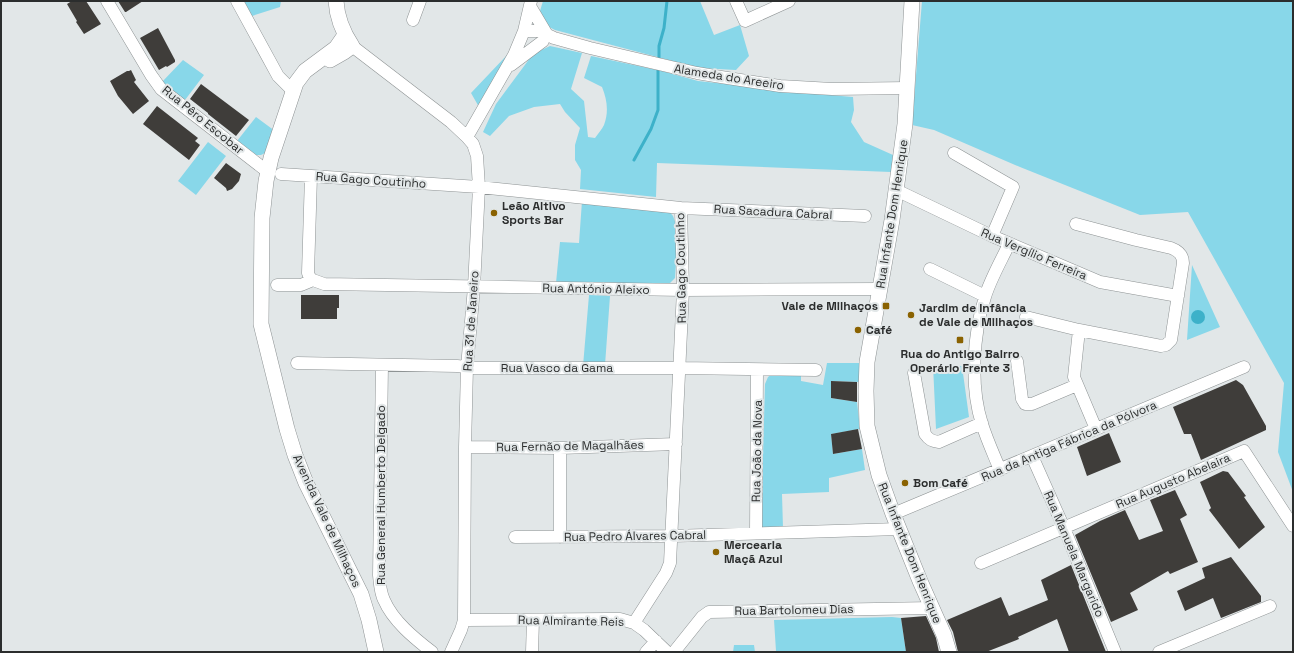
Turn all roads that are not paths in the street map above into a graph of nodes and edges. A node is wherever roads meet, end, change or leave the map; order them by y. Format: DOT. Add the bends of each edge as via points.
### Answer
graph roads {
  1 [pos="107,1"];
  2 [pos="237,1"];
  3 [pos="336,1"];
  4 [pos="420,1"];
  5 [pos="736,1"];
  6 [pos="789,1"];
  7 [pos="912,1"];
  8 [pos="531,3"];
  9 [pos="413,20"];
  10 [pos="524,31"];
  11 [pos="548,37"];
  12 [pos="348,40"];
  13 [pos="508,67"];
  14 [pos="908,88"];
  15 [pos="293,91"];
  16 [pos="467,137"];
  17 [pos="954,153"];
  18 [pos="274,173"];
  19 [pos="311,176"];
  20 [pos="479,187"];
  21 [pos="896,190"];
  22 [pos="681,208"];
  23 [pos="865,216"];
  24 [pos="1076,224"];
  25 [pos="992,236"];
  26 [pos="1009,244"];
  27 [pos="930,269"];
  28 [pos="313,280"];
  29 [pos="278,285"];
  30 [pos="474,287"];
  31 [pos="880,289"];
  32 [pos="683,290"];
  33 [pos="985,296"];
  34 [pos="1178,296"];
  35 [pos="1026,317"];
  36 [pos="1079,330"];
  37 [pos="1017,361"];
  38 [pos="297,363"];
  39 [pos="382,365"];
  40 [pos="467,367"];
  41 [pos="1244,367"];
  42 [pos="680,368"];
  43 [pos="758,370"];
  44 [pos="816,370"];
  45 [pos="914,373"];
  46 [pos="1077,385"];
  47 [pos="982,423"];
  48 [pos="1096,429"];
  49 [pos="676,444"];
  50 [pos="465,447"];
  51 [pos="560,448"];
  52 [pos="1032,456"];
  53 [pos="1000,470"];
  54 [pos="893,514"];
  55 [pos="1293,526"];
  56 [pos="1064,528"];
  57 [pos="899,529"];
  58 [pos="756,533"];
  59 [pos="671,536"];
  60 [pos="515,537"];
  61 [pos="560,537"];
  62 [pos="981,563"];
  63 [pos="1270,606"];
  64 [pos="932,608"];
  65 [pos="464,620"];
  66 [pos="533,620"];
  67 [pos="634,623"];
  68 [pos="656,641"];
  69 [pos="376,652"];
  70 [pos="432,652"];
  71 [pos="451,652"];
  72 [pos="532,652"];
  73 [pos="646,652"];
  74 [pos="667,652"];
  75 [pos="674,652"];
  76 [pos="949,652"];
  77 [pos="1115,652"];
  78 [pos="1159,652"];
  1 -- 18 [label="street, Rua Pêro Escobar" via="161,89"];
  2 -- 15 [label="street" via="278,76"];
  3 -- 12 [label="street" via="338,16"];
  4 -- 9 [label="street"];
  5 -- 6 [label="street" via="745,22"];
  7 -- 14 [label="street, Rua Infante Dom Henrique"];
  8 -- 10 [label="street"];
  8 -- 11 [label="street"];
  10 -- 11 [label="street, Alameda do Areeiro" via="535,30"];
  10 -- 13 [label="street"];
  11 -- 13 [label="street"];
  11 -- 14 [label="street, Alameda do Areeiro" via="697,73 780,86 832,89"];
  12 -- 15 [label="street, Avenida Vale de Milhaços" via="300,76"];
  12 -- 16 [label="street, Rua 31 de Janeiro"];
  13 -- 16 [label="street"];
  14 -- 21 [label="street, Rua Infante Dom Henrique"];
  15 -- 18 [label="street, Avenida Vale de Milhaços"];
  16 -- 20 [label="street, Rua 31 de Janeiro" via="473,144 477,156"];
  17 -- 25 [label="street" via="1013,187"];
  18 -- 19 [label="street, Rua Gago Coutinho"];
  18 -- 69 [label="street, Avenida Vale de Milhaços" via="263,202 262,218 261,314 264,337 295,455 306,483 361,594 370,620"];
  19 -- 20 [label="street, Rua Gago Coutinho"];
  19 -- 28 [label="street" via="308,273"];
  20 -- 22 [label="street, Rua Gago Coutinho"];
  20 -- 30 [label="street, Rua 31 de Janeiro"];
  21 -- 25 [label="street, Rua Vergílio Ferreira"];
  21 -- 31 [label="street, Rua Infante Dom Henrique"];
  22 -- 23 [label="street, Rua Sacadura Cabral"];
  22 -- 32 [label="street, Rua Gago Coutinho"];
  24 -- 34 [label="street" via="1176,250 1183,257 1184,263"];
  25 -- 26 [label="street, Rua Vergílio Ferreira"];
  26 -- 33 [label="street"];
  26 -- 34 [label="street, Rua Vergílio Ferreira" via="1104,284"];
  27 -- 33 [label="street"];
  28 -- 29 [label="street, Rua António Aleixo" via="301,286"];
  28 -- 30 [label="street, Rua António Aleixo" via="324,284"];
  30 -- 32 [label="street, Rua António Aleixo"];
  30 -- 40 [label="street, Rua 31 de Janeiro"];
  31 -- 32 [label="street, Rua António Aleixo"];
  31 -- 54 [label="street, Rua Infante Dom Henrique" via="867,362 867,426 879,475"];
  32 -- 42 [label="street, Rua Gago Coutinho"];
  33 -- 47 [label="street" via="977,331 975,358 975,387"];
  34 -- 36 [label="street" via="1172,337 1164,346"];
  35 -- 36 [label="street"];
  36 -- 46 [label="street" via="1074,377"];
  37 -- 46 [label="street" via="1022,399 1025,404 1032,404"];
  38 -- 39 [label="street, Rua Vasco da Gama"];
  39 -- 40 [label="street, Rua Vasco da Gama"];
  39 -- 70 [label="street, Rua General Humberto Delgado" via="380,588 395,618"];
  40 -- 42 [label="street, Rua Vasco da Gama"];
  40 -- 50 [label="street, Rua 31 de Janeiro"];
  41 -- 48 [label="street, Rua da Antiga Fábrica da Pólvora"];
  42 -- 43 [label="street, Rua Vasco da Gama"];
  42 -- 49 [label="street, Rua Gago Coutinho"];
  43 -- 44 [label="street, Rua Vasco da Gama"];
  43 -- 58 [label="street, Rua João da Nova"];
  45 -- 47 [label="street" via="928,439 939,442"];
  46 -- 48 [label="street"];
  47 -- 53 [label="street"];
  48 -- 52 [label="street, Rua da Antiga Fábrica da Pólvora"];
  49 -- 51 [label="street, Rua Fernão de Magalhães"];
  49 -- 59 [label="street, Rua Gago Coutinho"];
  50 -- 51 [label="street, Rua Fernão de Magalhães"];
  50 -- 65 [label="street, Rua 31 de Janeiro"];
  51 -- 61 [label="street"];
  52 -- 53 [label="street, Rua da Antiga Fábrica da Pólvora"];
  52 -- 56 [label="street, Rua Manuela Margarido"];
  53 -- 54 [label="street, Rua da Antiga Fábrica da Pólvora"];
  54 -- 57 [label="street, Rua Infante Dom Henrique"];
  55 -- 56 [label="street, Rua Augusto Abelaira" via="1244,450"];
  56 -- 62 [label="street"];
  56 -- 77 [label="street, Rua Manuela Margarido"];
  57 -- 58 [label="street, Rua Pedro Álvares Cabral"];
  57 -- 64 [label="street, Rua Infante Dom Henrique"];
  58 -- 59 [label="street, Rua Pedro Álvares Cabral"];
  59 -- 61 [label="street, Rua Pedro Álvares Cabral"];
  59 -- 67 [label="street, Rua Gago Coutinho" via="669,566"];
  60 -- 61 [label="street, Rua Pedro Álvares Cabral"];
  63 -- 78 [label="street"];
  64 -- 75 [label="street, Rua Bartolomeu Dias" via="709,612"];
  64 -- 76 [label="street, Rua Infante Dom Henrique"];
  65 -- 66 [label="street, Rua Almirante Reis"];
  65 -- 71 [label="street, Rua 31 de Janeiro"];
  66 -- 67 [label="street, Rua Almirante Reis" via="620,619"];
  66 -- 72 [label="street"];
  67 -- 68 [label="street, Rua Almirante Reis"];
  68 -- 73 [label="street"];
  68 -- 74 [label="street, Rua Almirante Reis"];
}
